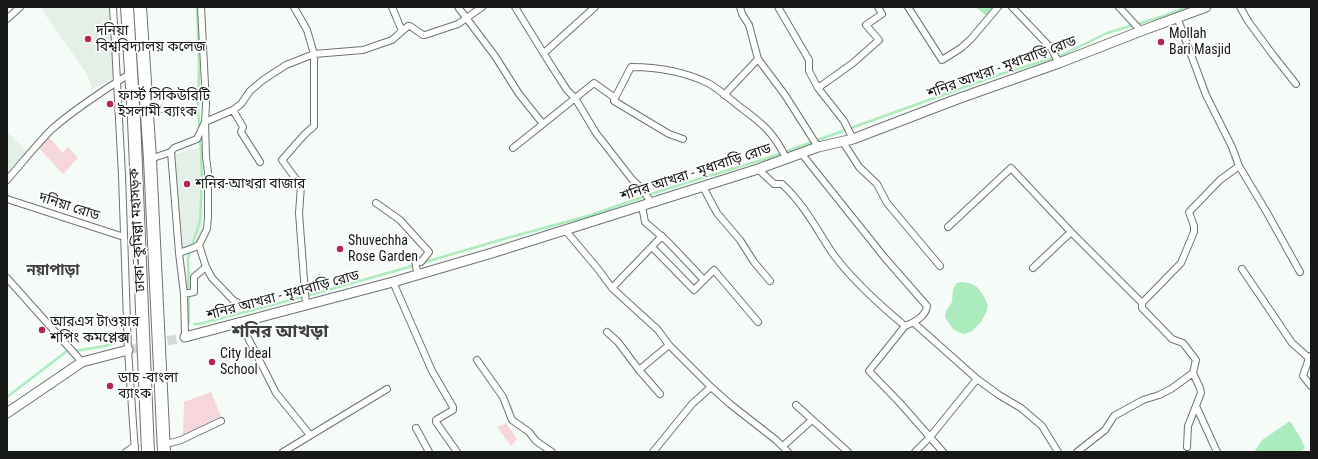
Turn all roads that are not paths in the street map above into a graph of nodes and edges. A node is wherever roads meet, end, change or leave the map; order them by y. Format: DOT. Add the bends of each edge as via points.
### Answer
graph roads {
  1 [pos="20,7"];
  2 [pos="113,7"];
  3 [pos="127,7"];
  4 [pos="140,7"];
  5 [pos="148,7"];
  6 [pos="201,7"];
  7 [pos="294,7"];
  8 [pos="392,7"];
  9 [pos="458,7"];
  10 [pos="482,7"];
  11 [pos="516,7"];
  12 [pos="595,7"];
  13 [pos="740,7"];
  14 [pos="778,7"];
  15 [pos="878,7"];
  16 [pos="908,7"];
  17 [pos="998,7"];
  18 [pos="1012,7"];
  19 [pos="1119,7"];
  20 [pos="1206,7"];
  21 [pos="1240,7"];
  22 [pos="1177,17"];
  23 [pos="7,19"];
  24 [pos="466,19"];
  25 [pos="1140,29"];
  26 [pos="402,30"];
  27 [pos="129,50"];
  28 [pos="115,51"];
  29 [pos="544,53"];
  30 [pos="314,54"];
  31 [pos="758,59"];
  32 [pos="1058,61"];
  33 [pos="131,73"];
  34 [pos="117,82"];
  35 [pos="1296,84"];
  36 [pos="818,88"];
  37 [pos="724,95"];
  38 [pos="575,98"];
  39 [pos="615,98"];
  40 [pos="162,109"];
  41 [pos="117,110"];
  42 [pos="233,110"];
  43 [pos="205,122"];
  44 [pos="543,124"];
  45 [pos="852,137"];
  46 [pos="683,139"];
  47 [pos="843,142"];
  48 [pos="818,147"];
  49 [pos="513,148"];
  50 [pos="171,152"];
  51 [pos="801,153"];
  52 [pos="156,157"];
  53 [pos="786,158"];
  54 [pos="260,162"];
  55 [pos="1239,166"];
  56 [pos="758,169"];
  57 [pos="7,180"];
  58 [pos="703,187"];
  59 [pos="7,199"];
  60 [pos="651,202"];
  61 [pos="376,203"];
  62 [pos="642,206"];
  63 [pos="948,227"];
  64 [pos="566,231"];
  65 [pos="1071,232"];
  66 [pos="662,236"];
  67 [pos="124,238"];
  68 [pos="199,245"];
  69 [pos="652,247"];
  70 [pos="179,253"];
  71 [pos="940,266"];
  72 [pos="206,267"];
  73 [pos="1033,268"];
  74 [pos="1242,269"];
  75 [pos="1300,272"];
  76 [pos="416,273"];
  77 [pos="7,278"];
  78 [pos="704,280"];
  79 [pos="770,281"];
  80 [pos="393,282"];
  81 [pos="612,288"];
  82 [pos="184,294"];
  83 [pos="237,302"];
  84 [pos="306,303"];
  85 [pos="1142,303"];
  86 [pos="240,322"];
  87 [pos="758,322"];
  88 [pos="914,323"];
  89 [pos="905,326"];
  90 [pos="607,332"];
  91 [pos="185,337"];
  92 [pos="669,345"];
  93 [pos="128,350"];
  94 [pos="1310,357"];
  95 [pos="477,360"];
  96 [pos="82,362"];
  97 [pos="639,370"];
  98 [pos="1193,373"];
  99 [pos="977,379"];
  100 [pos="1311,386"];
  101 [pos="710,387"];
  102 [pos="387,389"];
  103 [pos="660,394"];
  104 [pos="796,405"];
  105 [pos="1196,406"];
  106 [pos="7,413"];
  107 [pos="221,420"];
  108 [pos="812,420"];
  109 [pos="416,428"];
  110 [pos="310,435"];
  111 [pos="930,437"];
  112 [pos="783,446"];
  113 [pos="1187,447"];
  114 [pos="135,449"];
  115 [pos="168,449"];
  116 [pos="126,452"];
  117 [pos="148,452"];
  118 [pos="283,452"];
  119 [pos="429,452"];
  120 [pos="457,452"];
  121 [pos="552,452"];
  122 [pos="653,452"];
  123 [pos="788,452"];
  124 [pos="848,452"];
  125 [pos="916,452"];
  126 [pos="943,452"];
  127 [pos="1058,452"];
  128 [pos="1078,452"];
  129 [pos="1216,452"];
  1 -- 23 [label="street"];
  2 -- 28 [label="street"];
  3 -- 27 [label="highway, ঢাকা–কুমিল্লা মহাসড়ক"];
  4 -- 115 [label="highway, ঢাকা–কুমিল্লা মহাসড়ক"];
  5 -- 52 [label="highway"];
  6 -- 43 [label="street" via="206,86"];
  7 -- 30 [label="street" via="307,30"];
  8 -- 26 [label="street"];
  9 -- 24 [label="street"];
  10 -- 24 [label="street"];
  11 -- 29 [label="street"];
  12 -- 29 [label="street"];
  13 -- 31 [label="street" via="749,25"];
  14 -- 36 [label="street" via="809,60 809,71"];
  15 -- 36 [label="street" via="882,14 866,25 879,40"];
  16 -- 17 [label="street" via="942,60 971,39"];
  18 -- 32 [label="street" via="1051,48"];
  19 -- 25 [label="street"];
  20 -- 22 [label="main road, শনির আখরা - মৃধাবাড়ি রোড"];
  21 -- 35 [label="street" via="1248,22"];
  22 -- 25 [label="main road, শনির আখরা - মৃধাবাড়ি রোড"];
  22 -- 55 [label="street" via="1206,95"];
  24 -- 26 [label="street" via="425,35 410,26"];
  24 -- 44 [label="street"];
  25 -- 32 [label="main road, শনির আখরা - মৃধাবাড়ি রোড"];
  26 -- 30 [label="street" via="392,40 363,50"];
  27 -- 28 [label="street"];
  27 -- 33 [label="highway, ঢাকা–কুমিল্লা মহাসড়ক"];
  28 -- 34 [label="street"];
  29 -- 38 [label="street" via="567,90"];
  30 -- 42 [label="street" via="286,65 266,77"];
  30 -- 84 [label="street" via="314,126 282,160 301,186 299,213"];
  31 -- 37 [label="street"];
  31 -- 48 [label="street" via="785,95"];
  32 -- 45 [label="main road, শনির আখরা - মৃধাবাড়ি রোড"];
  33 -- 34 [label="street"];
  33 -- 117 [label="highway, ঢাকা–কুমিল্লা মহাসড়ক"];
  34 -- 41 [label="street"];
  34 -- 57 [label="street" via="53,129"];
  36 -- 45 [label="street" via="844,121"];
  37 -- 39 [label="street" via="709,84 692,77 648,67 631,67"];
  37 -- 53 [label="street" via="761,122 779,143"];
  38 -- 39 [label="street" via="594,83"];
  38 -- 44 [label="street"];
  38 -- 60 [label="street" via="596,132"];
  39 -- 46 [label="street" via="614,101 669,134"];
  40 -- 41 [label="street, bridge"];
  41 -- 67 [label="street"];
  42 -- 43 [label="street"];
  42 -- 54 [label="street" via="243,127 241,132"];
  43 -- 50 [label="street" via="197,139 174,148"];
  43 -- 68 [label="street" via="208,217 207,229"];
  44 -- 49 [label="street"];
  45 -- 47 [label="main road, শনির আখরা - মৃধাবাড়ি রোড"];
  47 -- 48 [label="main road, শনির আখরা - মৃধাবাড়ি রোড"];
  47 -- 71 [label="street" via="859,167 877,184 887,203"];
  48 -- 51 [label="main road, শনির আখরা - মৃধাবাড়ি রোড"];
  50 -- 52 [label="street"];
  50 -- 70 [label="street"];
  51 -- 53 [label="main road, শনির আখরা - মৃধাবাড়ি রোড"];
  51 -- 88 [label="street" via="927,306 927,310"];
  52 -- 115 [label="highway"];
  53 -- 56 [label="main road, শনির আখরা - মৃধাবাড়ি রোড"];
  55 -- 75 [label="street"];
  55 -- 85 [label="street" via="1220,180 1189,212 1194,232 1181,263"];
  56 -- 58 [label="main road, শনির আখরা - মৃধাবাড়ি রোড"];
  56 -- 89 [label="street" via="774,184 782,184 790,192 847,271"];
  58 -- 60 [label="main road, শনির আখরা - মৃধাবাড়ি রোড"];
  58 -- 79 [label="street" via="717,213"];
  59 -- 67 [label="street, দনিয়া রোড"];
  60 -- 62 [label="main road, শনির আখরা - মৃধাবাড়ি রোড"];
  61 -- 76 [label="street" via="400,220 429,252 421,262 415,261"];
  62 -- 64 [label="main road, শনির আখরা - মৃধাবাড়ি রোড"];
  62 -- 66 [label="street" via="645,222"];
  63 -- 65 [label="street" via="1011,168"];
  64 -- 76 [label="main road, শনির আখরা - মৃধাবাড়ি রোড"];
  64 -- 81 [label="street"];
  65 -- 73 [label="street"];
  65 -- 85 [label="street"];
  66 -- 69 [label="street"];
  66 -- 78 [label="street"];
  67 -- 93 [label="street"];
  68 -- 70 [label="street"];
  68 -- 72 [label="street"];
  69 -- 78 [label="street" via="694,290"];
  69 -- 81 [label="street"];
  70 -- 82 [label="street"];
  72 -- 82 [label="street" via="194,277 194,292"];
  72 -- 83 [label="street" via="212,278"];
  74 -- 94 [label="street" via="1292,343"];
  76 -- 80 [label="main road, শনির আখরা - মৃধাবাড়ি রোড"];
  77 -- 96 [label="street"];
  78 -- 87 [label="street" via="714,270"];
  80 -- 84 [label="main road, শনির আখরা - মৃধাবাড়ি রোড"];
  80 -- 120 [label="street" via="432,371 454,407 436,422"];
  81 -- 92 [label="street" via="658,330"];
  82 -- 91 [label="street"];
  84 -- 86 [label="main road, শনির আখরা - মৃধাবাড়ি রোড"];
  85 -- 98 [label="street" via="1142,308 1172,339 1183,343 1196,360"];
  86 -- 91 [label="main road, শনির আখরা - মৃধাবাড়ি রোড"];
  86 -- 110 [label="street" via="276,393"];
  88 -- 89 [label="street"];
  88 -- 99 [label="street"];
  89 -- 111 [label="street" via="869,371"];
  90 -- 97 [label="street"];
  92 -- 97 [label="street"];
  92 -- 101 [label="street"];
  93 -- 96 [label="main road"];
  93 -- 114 [label="street"];
  94 -- 100 [label="street" via="1303,376"];
  95 -- 121 [label="street" via="503,397 512,420"];
  96 -- 106 [label="main road"];
  97 -- 103 [label="street"];
  98 -- 105 [label="street" via="1201,393"];
  98 -- 128 [label="street" via="1171,389 1143,400 1114,416 1105,430"];
  99 -- 111 [label="street"];
  99 -- 127 [label="street" via="1022,408 1042,426"];
  101 -- 112 [label="street"];
  101 -- 122 [label="street" via="692,404"];
  102 -- 110 [label="street"];
  104 -- 108 [label="street"];
  105 -- 113 [label="street" via="1188,426"];
  105 -- 129 [label="street"];
  107 -- 115 [label="street" via="180,440"];
  108 -- 112 [label="street"];
  108 -- 124 [label="street"];
  109 -- 119 [label="street"];
  110 -- 118 [label="street"];
  111 -- 125 [label="street"];
  111 -- 126 [label="street"];
  112 -- 123 [label="street"];
  114 -- 116 [label="street"];
}
